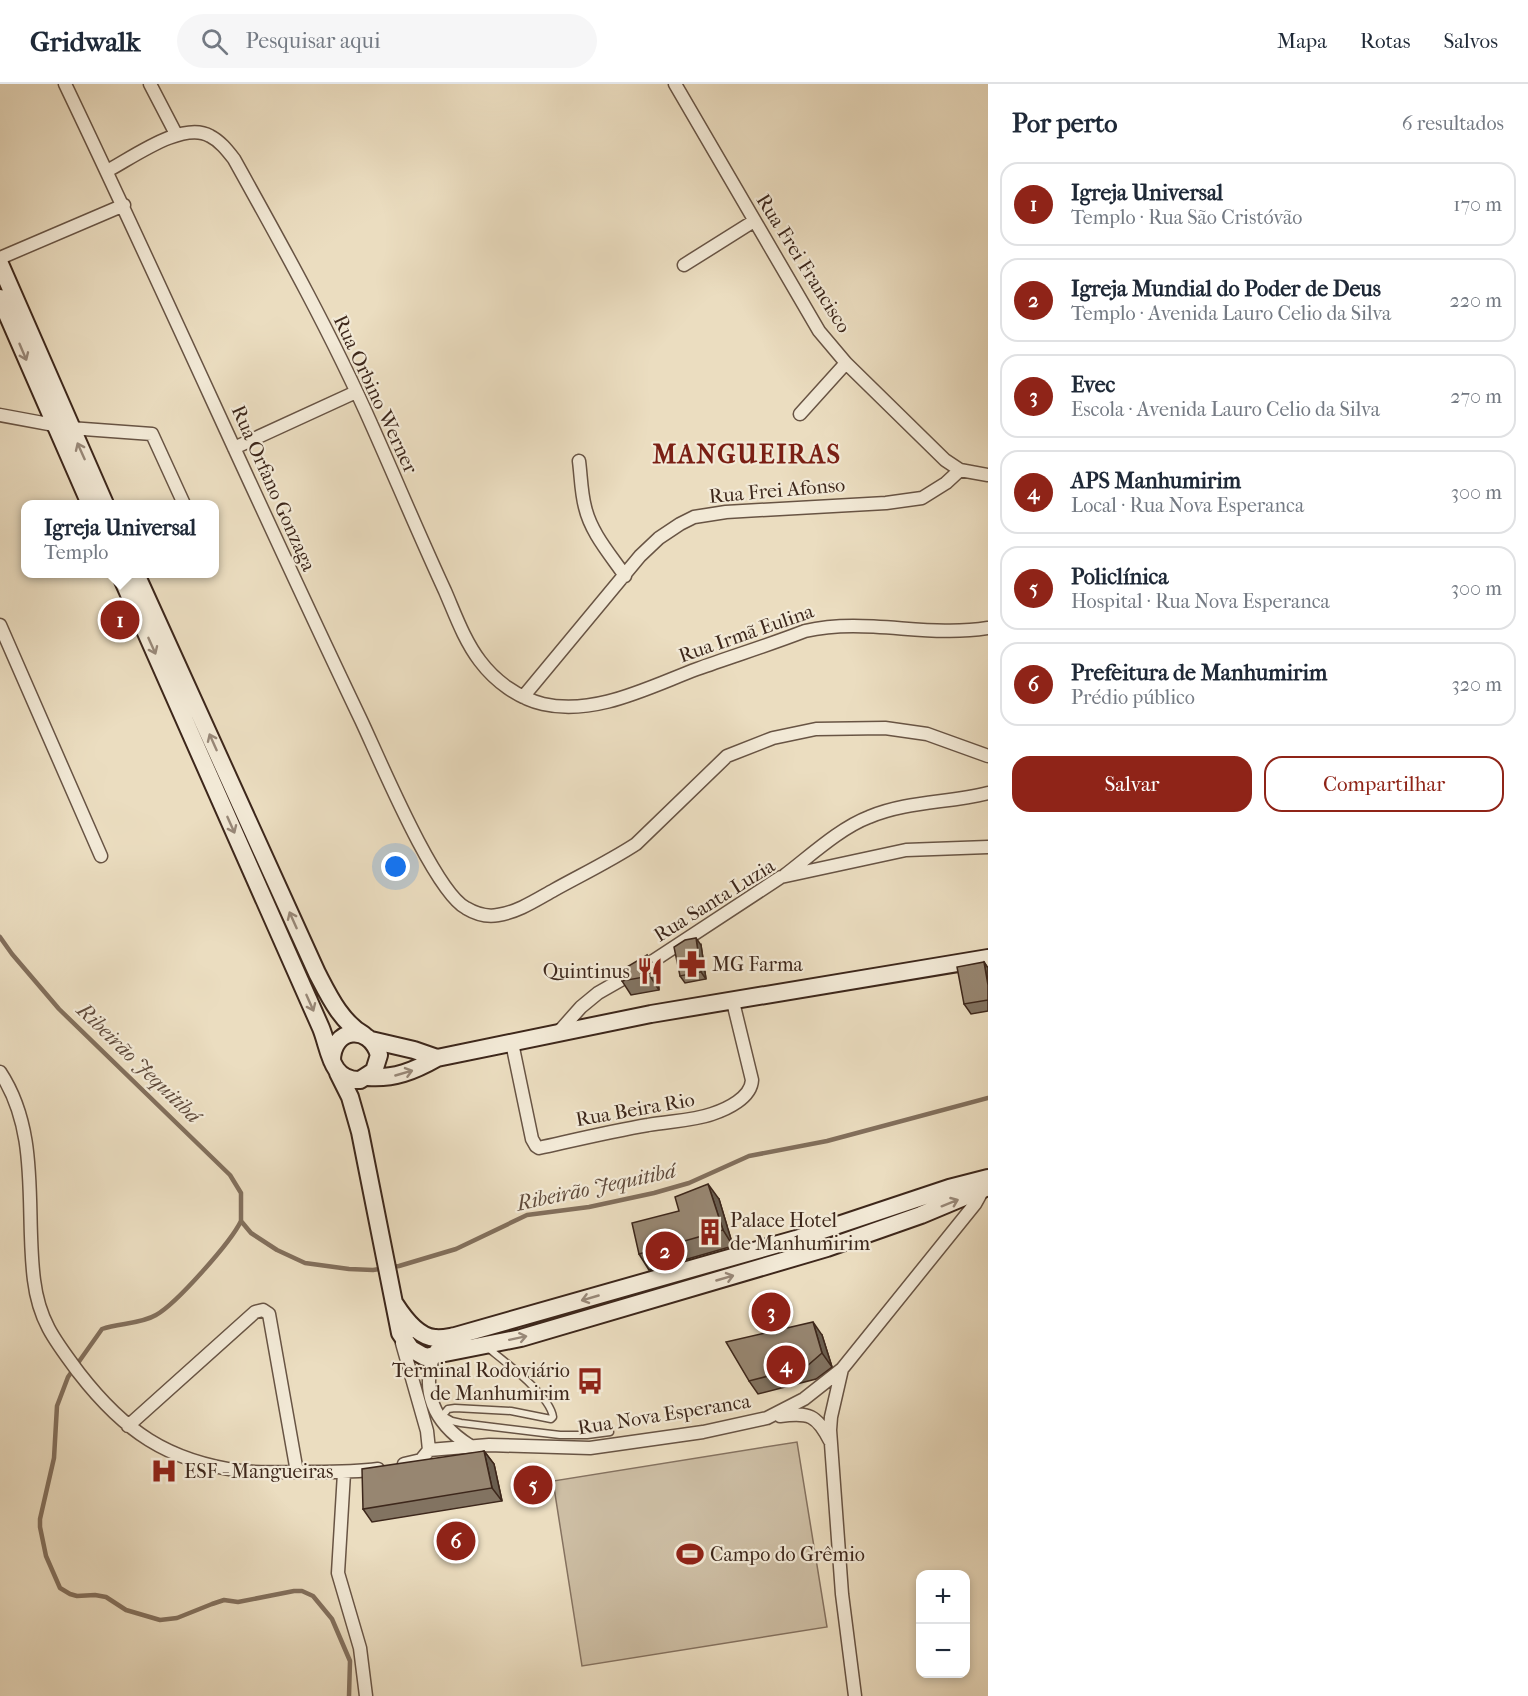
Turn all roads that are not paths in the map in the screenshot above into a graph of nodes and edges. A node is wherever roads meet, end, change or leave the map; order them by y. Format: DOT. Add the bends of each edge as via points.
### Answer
graph roads {
  1 [pos="65,84"];
  2 [pos="150,84"];
  3 [pos="678,87"];
  4 [pos="176,134"];
  5 [pos="107,171"];
  6 [pos="124,205"];
  7 [pos="754,221"];
  8 [pos="0,258"];
  9 [pos="0,264"];
  10 [pos="684,265"];
  11 [pos="0,298"];
  12 [pos="846,363"];
  13 [pos="356,393"];
  14 [pos="800,414"];
  15 [pos="0,415"];
  16 [pos="62,427"];
  17 [pos="234,448"];
  18 [pos="579,460"];
  19 [pos="960,470"];
  20 [pos="988,475"];
  21 [pos="89,500"];
  22 [pos="103,500"];
  23 [pos="182,500"];
  24 [pos="625,576"];
  25 [pos="122,578"];
  26 [pos="138,578"];
  27 [pos="0,625"];
  28 [pos="988,628"];
  29 [pos="523,697"];
  30 [pos="988,756"];
  31 [pos="988,793"];
  32 [pos="988,847"];
  33 [pos="101,856"];
  34 [pos="781,877"];
  35 [pos="988,958"];
  36 [pos="733,1002"];
  37 [pos="557,1034"];
  38 [pos="368,1037"];
  39 [pos="512,1043"];
  40 [pos="437,1058"];
  41 [pos="335,1067"];
  42 [pos="0,1072"];
  43 [pos="366,1078"];
  44 [pos="360,1132"];
  45 [pos="984,1184"];
  46 [pos="918,1207"];
  47 [pos="822,1231"];
  48 [pos="827,1248"];
  49 [pos="686,1270"];
  50 [pos="691,1287"];
  51 [pos="616,1290"];
  52 [pos="392,1295"];
  53 [pos="622,1308"];
  54 [pos="541,1312"];
  55 [pos="547,1331"];
  56 [pos="400,1333"];
  57 [pos="441,1338"];
  58 [pos="484,1345"];
  59 [pos="433,1356"];
  60 [pos="842,1369"];
  61 [pos="421,1411"];
  62 [pos="439,1413"];
  63 [pos="767,1418"];
  64 [pos="128,1426"];
  65 [pos="610,1432"];
  66 [pos="832,1444"];
  67 [pos="469,1445"];
  68 [pos="429,1450"];
  69 [pos="297,1472"];
  70 [pos="344,1473"];
  71 [pos="366,1696"];
  72 [pos="855,1696"];
  1 -- 5 [label="street, Rua Orfano Gonzaga"];
  2 -- 4 [label="street"];
  3 -- 7 [label="street, Rua Frei Francisco"];
  4 -- 5 [label="street"];
  4 -- 13 [label="street, Rua Orbino Werner" via="193,131 209,135 234,159 301,279"];
  5 -- 6 [label="street, Rua Orfano Gonzaga"];
  6 -- 8 [label="street"];
  6 -- 17 [label="street, Rua Orfano Gonzaga"];
  7 -- 10 [label="street"];
  7 -- 12 [label="street, Rua Frei Francisco" via="819,331"];
  9 -- 16 [label="street"];
  11 -- 16 [label="street, one-way"];
  12 -- 14 [label="street"];
  12 -- 19 [label="street, Rua Frei Francisco"];
  13 -- 17 [label="street"];
  13 -- 29 [label="street, Rua Orbino Werner" via="465,636 488,671"];
  15 -- 16 [label="street"];
  16 -- 21 [label="street"];
  22 -- 16 [label="street, one-way"];
  16 -- 23 [label="street" via="152,434"];
  17 -- 30 [label="street, Rua Orfano Gonzaga" via="414,831 438,876 466,908 487,916 514,911 619,855 636,844 727,756 773,738 816,729 885,728 927,734"];
  18 -- 24 [label="street" via="590,522"];
  19 -- 20 [label="street, Rua Frei Francisco"];
  19 -- 24 [label="street, Rua Frei Afonso" via="922,498 694,517 658,538"];
  24 -- 29 [label="street, Rua Frei Afonso"];
  25 -- 41 [label="street, one-way"];
  38 -- 26 [label="street, one-way" via="339,1013 317,973"];
  27 -- 33 [label="street"];
  28 -- 29 [label="street, Rua Irmã Eulina" via="826,626 612,700 568,708"];
  31 -- 34 [label="street" via="868,817"];
  32 -- 34 [label="street, Rua Santa Luzia" via="906,850"];
  34 -- 37 [label="street, Rua Santa Luzia" via="598,993"];
  35 -- 36 [label="street"];
  36 -- 37 [label="street"];
  36 -- 39 [label="street, Rua Beira Rio" via="752,1080 744,1096 734,1104 710,1115 539,1148 532,1139"];
  37 -- 39 [label="street"];
  38 -- 40 [label="street"];
  38 -- 41 [label="street" via="356,1033 340,1038 332,1053"];
  38 -- 43 [label="street" via="379,1055 374,1071"];
  39 -- 40 [label="street"];
  43 -- 40 [label="street, one-way" via="409,1072"];
  41 -- 43 [label="street" via="344,1078"];
  41 -- 44 [label="street" via="350,1097"];
  42 -- 64 [label="street" via="13,1094 24,1131 31,1177 34,1279 42,1318 87,1383"];
  43 -- 44 [label="street" via="359,1110"];
  44 -- 52 [label="street"];
  45 -- 46 [label="street"];
  45 -- 60 [label="street, Rua Nova Esperanca" via="975,1204"];
  46 -- 47 [label="street"];
  46 -- 48 [label="street"];
  47 -- 48 [label="street"];
  47 -- 49 [label="street"];
  50 -- 48 [label="street, one-way"];
  49 -- 50 [label="street"];
  49 -- 51 [label="street"];
  50 -- 53 [label="street"];
  51 -- 53 [label="street"];
  51 -- 54 [label="street, one-way"];
  52 -- 56 [label="street"];
  52 -- 57 [label="street" via="417,1330 428,1337"];
  53 -- 55 [label="street"];
  54 -- 55 [label="street"];
  54 -- 57 [label="street"];
  58 -- 55 [label="street, one-way"];
  56 -- 59 [label="street" via="415,1353"];
  56 -- 61 [label="street"];
  57 -- 59 [label="street"];
  58 -- 59 [label="street"];
  58 -- 62 [label="lane" via="521,1375 549,1406 553,1417 464,1408"];
  59 -- 62 [label="street" via="431,1400"];
  60 -- 63 [label="street, Rua Nova Esperanca" via="804,1399"];
  60 -- 66 [label="street" via="831,1417"];
  61 -- 62 [label="lane"];
  61 -- 68 [label="street"];
  62 -- 65 [label="lane" via="452,1421 486,1427 560,1434"];
  62 -- 67 [label="street" via="455,1437"];
  63 -- 66 [label="street" via="810,1415"];
  63 -- 67 [label="street, Rua Nova Esperanca" via="703,1432 590,1448"];
  64 -- 69 [label="street" via="185,1459 244,1471"];
  64 -- 69 [label="street" via="255,1312 263,1310 269,1314"];
  66 -- 72 [label="street" via="842,1594"];
  67 -- 68 [label="street, Rua Nova Esperanca"];
  68 -- 70 [label="street" via="415,1462"];
  69 -- 70 [label="street"];
  70 -- 71 [label="street" via="338,1573 360,1648"];
}
